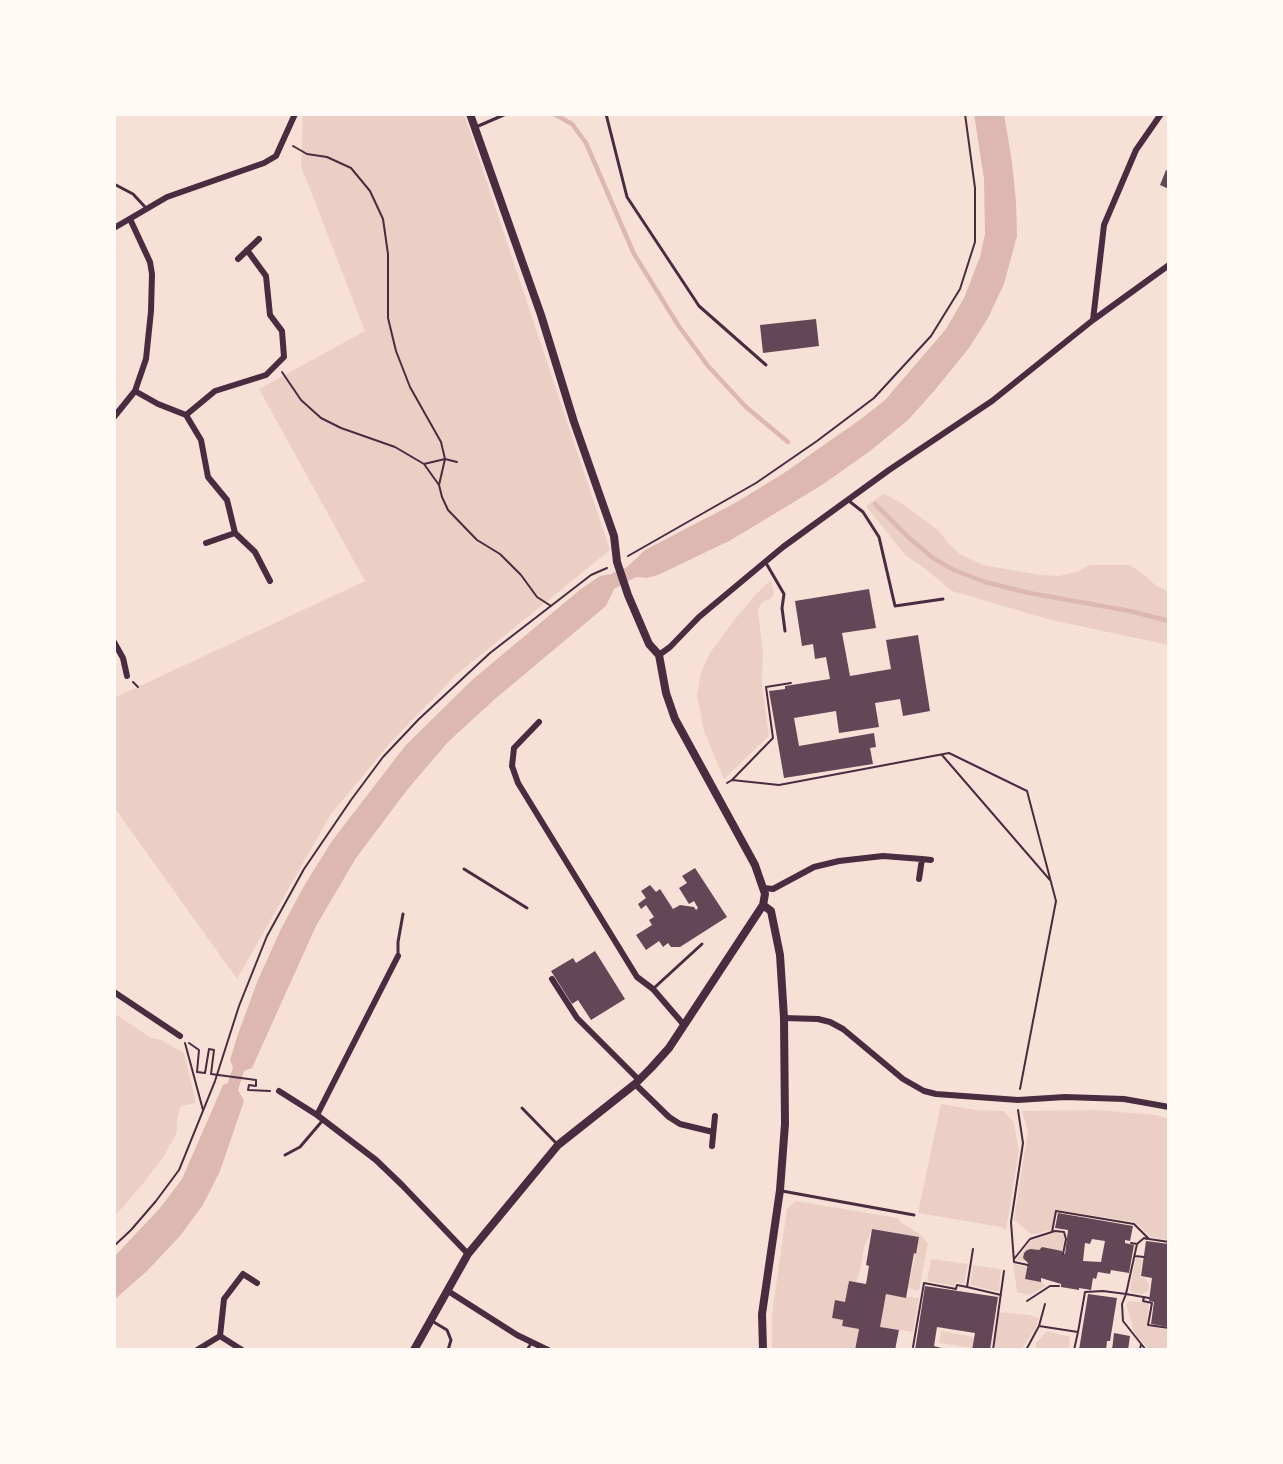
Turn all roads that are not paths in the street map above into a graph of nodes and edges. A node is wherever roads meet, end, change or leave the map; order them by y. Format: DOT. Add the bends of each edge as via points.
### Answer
graph roads {
  1 [pos="295,114"];
  2 [pos="470,114"];
  3 [pos="506,114"];
  4 [pos="606,114"];
  5 [pos="1161,114"];
  6 [pos="475,128"];
  7 [pos="114,184"];
  8 [pos="146,208"];
  9 [pos="130,219"];
  10 [pos="114,228"];
  11 [pos="259,239"];
  12 [pos="247,250"];
  13 [pos="238,259"];
  14 [pos="1169,265"];
  15 [pos="1093,320"];
  16 [pos="766,365"];
  17 [pos="135,391"];
  18 [pos="186,415"];
  19 [pos="114,417"];
  20 [pos="847,500"];
  21 [pos="235,532"];
  22 [pos="206,543"];
  23 [pos="765,561"];
  24 [pos="270,581"];
  25 [pos="943,599"];
  26 [pos="785,631"];
  27 [pos="114,642"];
  28 [pos="659,655"];
  29 [pos="127,676"];
  30 [pos="539,722"];
  31 [pos="922,859"];
  32 [pos="931,860"];
  33 [pos="464,869"];
  34 [pos="919,879"];
  35 [pos="764,888"];
  36 [pos="763,904"];
  37 [pos="527,908"];
  38 [pos="403,914"];
  39 [pos="702,944"];
  40 [pos="398,956"];
  41 [pos="552,979"];
  42 [pos="652,989"];
  43 [pos="114,992"];
  44 [pos="784,1018"];
  45 [pos="684,1025"];
  46 [pos="180,1036"];
  47 [pos="637,1082"];
  48 [pos="279,1091"];
  49 [pos="1169,1107"];
  50 [pos="522,1108"];
  51 [pos="316,1115"];
  52 [pos="715,1116"];
  53 [pos="323,1120"];
  54 [pos="713,1132"];
  55 [pos="558,1145"];
  56 [pos="712,1146"];
  57 [pos="285,1155"];
  58 [pos="780,1190"];
  59 [pos="914,1215"];
  60 [pos="468,1254"];
  61 [pos="256,1283"];
  62 [pos="447,1291"];
  63 [pos="431,1320"];
  64 [pos="220,1336"];
  65 [pos="532,1342"];
  66 [pos="196,1350"];
  67 [pos="242,1350"];
  68 [pos="414,1350"];
  69 [pos="448,1350"];
  70 [pos="527,1350"];
  71 [pos="548,1350"];
  72 [pos="763,1350"];
  1 -- 8 [label="street" via="276,156"];
  2 -- 6 [label="street"];
  3 -- 6 [label="lane"];
  4 -- 16 [label="lane" via="627,197 699,306"];
  5 -- 15 [label="street" via="1136,150 1104,225"];
  6 -- 28 [label="street" via="614,536 618,566 628,595 649,644"];
  7 -- 8 [label="lane" via="133,194"];
  8 -- 9 [label="street"];
  9 -- 10 [label="street"];
  9 -- 17 [label="street" via="152,274 146,359"];
  11 -- 12 [label="street"];
  12 -- 13 [label="street"];
  12 -- 18 [label="street" via="266,276 270,315 282,331 284,357 266,375 214,391"];
  14 -- 15 [label="street"];
  15 -- 20 [label="street" via="992,401"];
  17 -- 18 [label="street"];
  17 -- 19 [label="street"];
  18 -- 21 [label="street" via="201,440 208,477 227,500"];
  20 -- 23 [label="street"];
  20 -- 25 [label="lane" via="863,512 879,537 895,606"];
  21 -- 22 [label="street"];
  21 -- 24 [label="street" via="255,552"];
  23 -- 26 [label="lane" via="784,594"];
  23 -- 28 [label="street"];
  27 -- 29 [label="street"];
  28 -- 35 [label="street" via="675,719"];
  30 -- 42 [label="street" via="514,748 512,766 518,783 637,977"];
  31 -- 32 [label="street"];
  31 -- 34 [label="street"];
  31 -- 35 [label="street" via="883,856 839,861 814,867 773,889"];
  33 -- 37 [label="lane"];
  35 -- 36 [label="street"];
  36 -- 44 [label="street" via="771,911 778,939"];
  36 -- 45 [label="street"];
  38 -- 40 [label="lane"];
  39 -- 42 [label="lane"];
  40 -- 51 [label="street"];
  41 -- 47 [label="street" via="577,1018"];
  42 -- 45 [label="street"];
  43 -- 46 [label="street"];
  44 -- 49 [label="street" via="830,1022 894,1072 936,1094 1017,1100 1124,1099"];
  44 -- 58 [label="street" via="786,1124"];
  45 -- 47 [label="street" via="669,1048"];
  47 -- 54 [label="street" via="669,1117"];
  47 -- 55 [label="street"];
  48 -- 51 [label="street"];
  50 -- 55 [label="lane"];
  51 -- 53 [label="street"];
  52 -- 54 [label="street"];
  53 -- 57 [label="lane" via="300,1147"];
  53 -- 60 [label="street" via="356,1143 402,1185"];
  54 -- 56 [label="street"];
  55 -- 60 [label="street"];
  58 -- 59 [label="lane"];
  58 -- 72 [label="street" via="762,1314"];
  60 -- 62 [label="street"];
  61 -- 64 [label="street" via="243,1274 231,1288 224,1299"];
  62 -- 63 [label="street"];
  62 -- 65 [label="street"];
  63 -- 68 [label="street"];
  63 -- 69 [label="lane" via="447,1330 451,1340"];
  64 -- 66 [label="street"];
  64 -- 67 [label="street"];
  65 -- 70 [label="lane"];
  65 -- 71 [label="street"];
}
